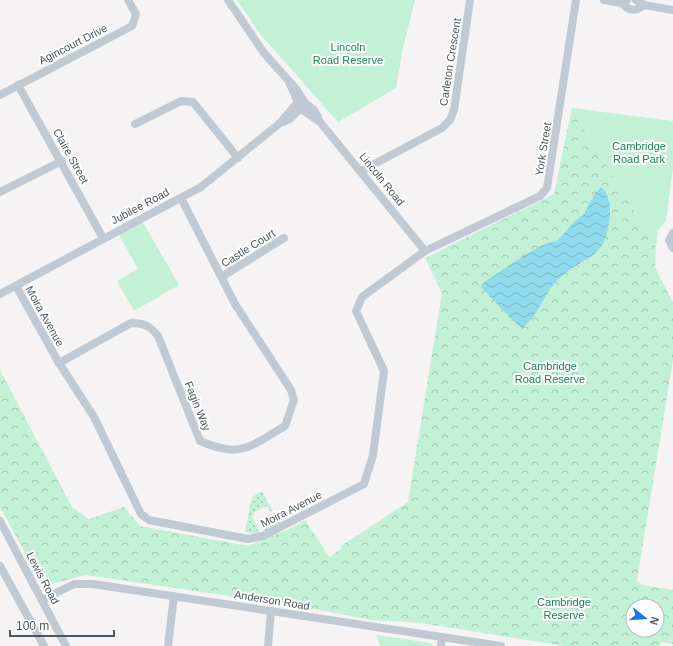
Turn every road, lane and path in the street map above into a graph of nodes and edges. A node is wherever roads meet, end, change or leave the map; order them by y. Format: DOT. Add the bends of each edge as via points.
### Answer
graph roads {
  1 [pos="128,0"];
  2 [pos="228,0"];
  3 [pos="470,0"];
  4 [pos="576,0"];
  5 [pos="604,0"];
  6 [pos="636,0"];
  7 [pos="625,1"];
  8 [pos="644,5"];
  9 [pos="673,10"];
  10 [pos="18,85"];
  11 [pos="0,95"];
  12 [pos="301,105"];
  13 [pos="135,124"];
  14 [pos="238,158"];
  15 [pos="62,161"];
  16 [pos="361,171"];
  17 [pos="0,192"];
  18 [pos="181,198"];
  19 [pos="104,238"];
  20 [pos="284,238"];
  21 [pos="425,251"];
  22 [pos="223,276"];
  23 [pos="16,286"];
  24 [pos="0,294"];
  25 [pos="59,363"];
  26 [pos="0,521"];
  27 [pos="3,534"];
  28 [pos="0,566"];
  29 [pos="174,596"];
  30 [pos="42,600"];
  31 [pos="271,611"];
  32 [pos="442,637"];
  33 [pos="44,646"];
  34 [pos="66,646"];
  35 [pos="168,646"];
  36 [pos="268,646"];
  37 [pos="441,646"];
  38 [pos="501,646"];
  1 -- 10 [label="street, Agincourt Drive" via="136,14 132,26"];
  2 -- 12 [label="street, Lincoln Road" via="264,53 301,94"];
  3 -- 16 [label="street, Carleton Crescent" via="454,110 450,120 442,128"];
  4 -- 21 [label="street, York Street" via="547,188 540,196"];
  5 -- 7 [label="street"];
  6 -- 8 [label="street"];
  7 -- 8 [label="street" via="626,8 633,10"];
  8 -- 9 [label="street"];
  10 -- 11 [label="street, Agincourt Drive"];
  10 -- 15 [label="street, Claire Street"];
  12 -- 14 [label="street, Jubilee Road" via="290,119 280,123"];
  12 -- 16 [label="street, Lincoln Road" via="314,110 320,122"];
  13 -- 14 [label="street" via="181,101 193,102"];
  14 -- 18 [label="street, Jubilee Road" via="201,187"];
  15 -- 17 [label="street"];
  15 -- 19 [label="street, Claire Street"];
  16 -- 21 [label="street, Lincoln Road"];
  18 -- 19 [label="street, Jubilee Road"];
  18 -- 22 [label="street, Fagin Way"];
  19 -- 23 [label="street, Jubilee Road"];
  20 -- 22 [label="street, Castle Court"];
  21 -- 25 [label="street, Moira Avenue" via="362,297 356,311 384,371 373,455 364,484 263,536 241,538 149,520 140,514 94,417"];
  22 -- 25 [label="street, Fagin Way" via="235,304 291,390 294,400 285,426 246,449 235,450 200,441 158,336 151,326 131,323"];
  23 -- 24 [label="street, Jubilee Road"];
  23 -- 25 [label="street, Moira Avenue"];
  26 -- 27 [label="street, Lewis Road"];
  27 -- 30 [label="street, Lewis Road"];
  28 -- 33 [label="street"];
  29 -- 30 [label="street, Anderson Road" via="79,583"];
  29 -- 31 [label="street, Anderson Road"];
  29 -- 35 [label="street"];
  30 -- 34 [label="street, Lewis Road"];
  31 -- 32 [label="street, Anderson Road"];
  31 -- 36 [label="street"];
  32 -- 37 [label="street"];
  32 -- 38 [label="street, Anderson Road"];
}
